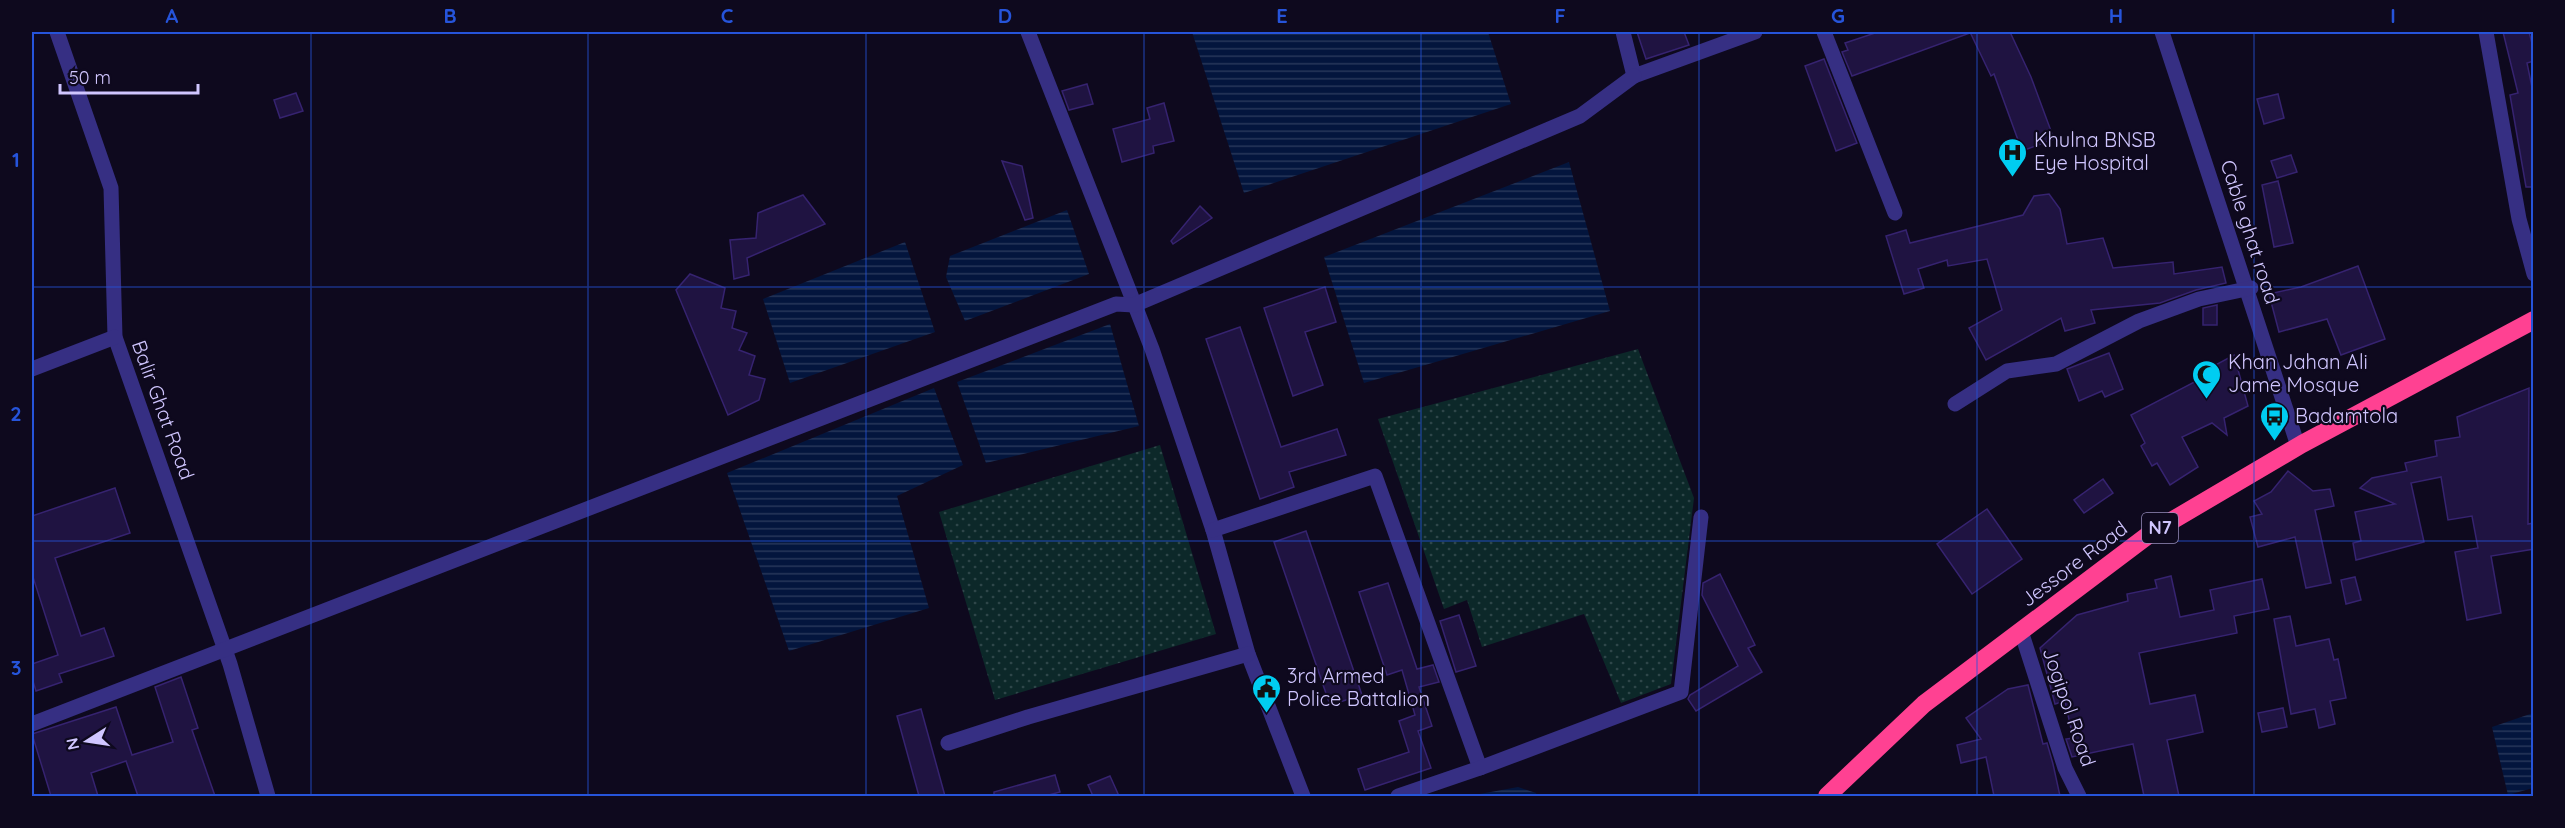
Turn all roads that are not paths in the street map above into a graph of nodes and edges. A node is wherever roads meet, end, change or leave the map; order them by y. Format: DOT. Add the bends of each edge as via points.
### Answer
graph roads {
  1 [pos="48,32"];
  2 [pos="57,32"];
  3 [pos="1028,32"];
  4 [pos="1623,32"];
  5 [pos="1755,32"];
  6 [pos="1824,32"];
  7 [pos="2162,32"];
  8 [pos="2168,32"];
  9 [pos="2486,32"];
  10 [pos="1634,76"];
  11 [pos="1895,213"];
  12 [pos="2534,274"];
  13 [pos="2249,289"];
  14 [pos="1134,305"];
  15 [pos="2534,320"];
  16 [pos="112,338"];
  17 [pos="32,369"];
  18 [pos="1955,404"];
  19 [pos="2300,445"];
  20 [pos="1701,517"];
  21 [pos="1213,530"];
  22 [pos="2021,631"];
  23 [pos="222,652"];
  24 [pos="1248,654"];
  25 [pos="32,724"];
  26 [pos="948,743"];
  27 [pos="1480,768"];
  28 [pos="1843,790"];
  29 [pos="260,796"];
  30 [pos="268,796"];
  31 [pos="1303,796"];
  32 [pos="1398,796"];
  33 [pos="1827,796"];
  34 [pos="2079,796"];
  1 -- 16 [label="street, Balir Ghat Road" via="103,189"];
  2 -- 16 [label="street, Balir Ghat Road" via="111,188"];
  3 -- 14 [label="street"];
  4 -- 10 [label="street"];
  5 -- 10 [label="street"];
  6 -- 11 [label="street"];
  7 -- 13 [label="street, Cable ghat road"];
  8 -- 13 [label="street, Cable ghat road"];
  9 -- 12 [label="street" via="2519,219"];
  10 -- 14 [label="street" via="1580,116"];
  13 -- 18 [label="street" via="2199,299 2139,321 2056,364 2007,371"];
  13 -- 19 [label="street, Cable ghat road"];
  14 -- 21 [label="street"];
  14 -- 23 [label="street" via="1116,304"];
  15 -- 19 [label="highway, Jessore Road / N7"];
  16 -- 17 [label="street"];
  16 -- 23 [label="street, Balir Ghat Road"];
  19 -- 22 [label="highway, Jessore Road / N7" via="2151,533"];
  20 -- 27 [label="street" via="1681,692"];
  21 -- 24 [label="street"];
  21 -- 27 [label="street" via="1375,476"];
  22 -- 28 [label="highway, Jessore Road / N7" via="1924,704"];
  22 -- 34 [label="street, Jogipol Road" via="2065,768"];
  23 -- 25 [label="street"];
  23 -- 29 [label="street, Balir Ghat Road"];
  23 -- 30 [label="street, Balir Ghat Road"];
  24 -- 26 [label="street"];
  24 -- 31 [label="street"];
  27 -- 32 [label="street"];
  28 -- 33 [label="highway, Jessore Road / N7"];
}
